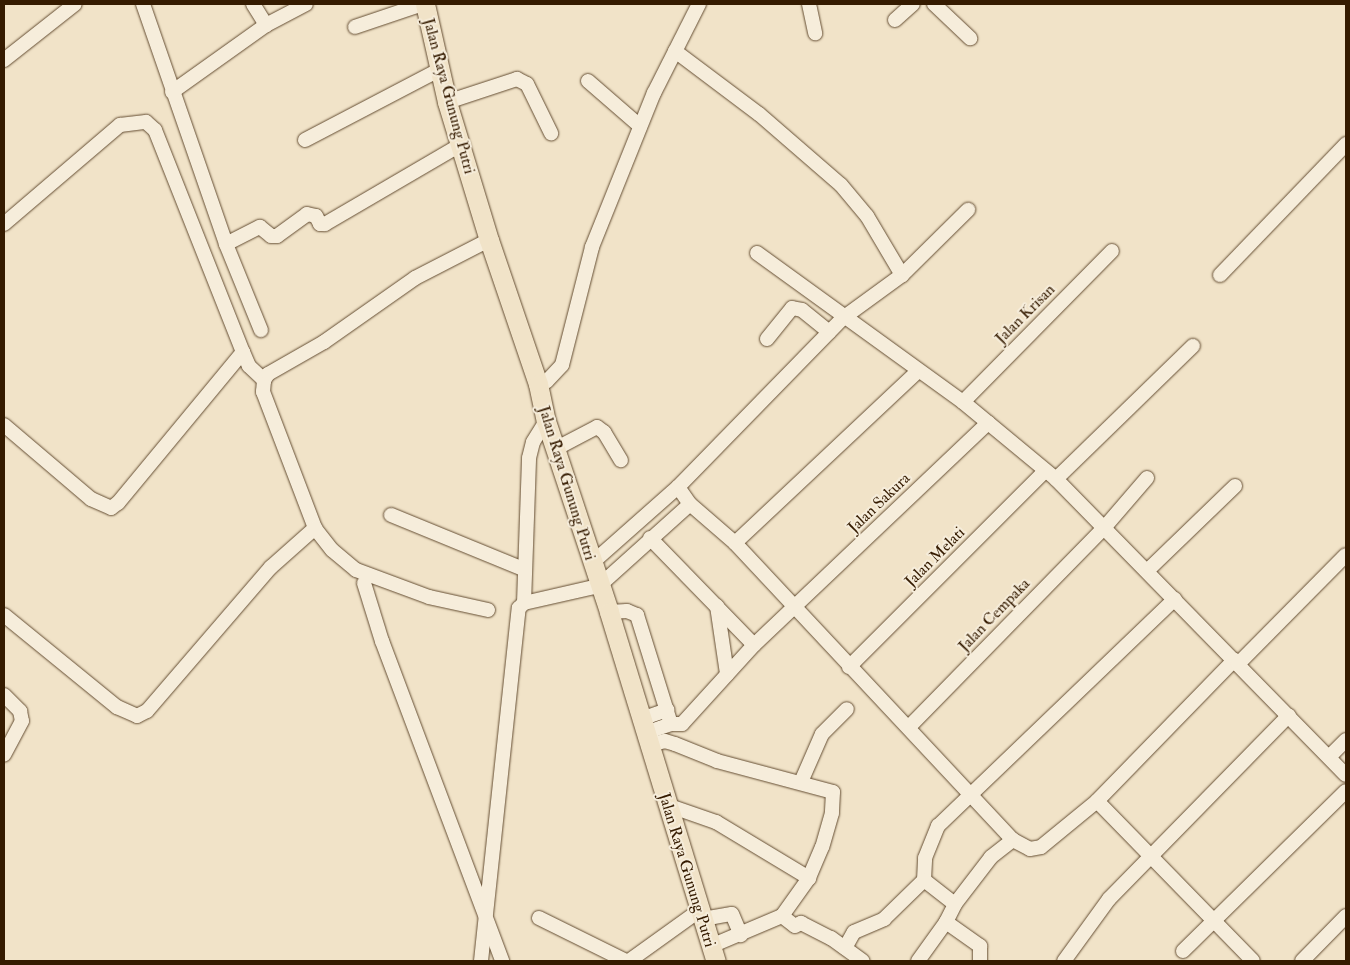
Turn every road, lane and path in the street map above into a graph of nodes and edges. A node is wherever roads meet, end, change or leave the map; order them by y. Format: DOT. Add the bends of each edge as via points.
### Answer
graph roads {
  1 [pos="75,4"];
  2 [pos="143,4"];
  3 [pos="253,4"];
  4 [pos="306,4"];
  5 [pos="424,4"];
  6 [pos="699,4"];
  7 [pos="809,4"];
  8 [pos="913,4"];
  9 [pos="934,4"];
  10 [pos="895,20"];
  11 [pos="266,25"];
  12 [pos="355,27"];
  13 [pos="815,33"];
  14 [pos="970,38"];
  15 [pos="675,52"];
  16 [pos="4,60"];
  17 [pos="440,70"];
  18 [pos="588,81"];
  19 [pos="172,92"];
  20 [pos="447,102"];
  21 [pos="640,126"];
  22 [pos="551,133"];
  23 [pos="305,140"];
  24 [pos="1346,144"];
  25 [pos="460,145"];
  26 [pos="968,210"];
  27 [pos="4,224"];
  28 [pos="488,240"];
  29 [pos="226,244"];
  30 [pos="1112,251"];
  31 [pos="757,253"];
  32 [pos="902,275"];
  33 [pos="1220,275"];
  34 [pos="843,318"];
  35 [pos="261,330"];
  36 [pos="829,332"];
  37 [pos="767,339"];
  38 [pos="1193,346"];
  39 [pos="243,352"];
  40 [pos="918,371"];
  41 [pos="264,380"];
  42 [pos="538,384"];
  43 [pos="963,402"];
  44 [pos="546,421"];
  45 [pos="988,423"];
  46 [pos="4,425"];
  47 [pos="558,448"];
  48 [pos="621,460"];
  49 [pos="1050,475"];
  50 [pos="1147,478"];
  51 [pos="1235,486"];
  52 [pos="678,488"];
  53 [pos="690,504"];
  54 [pos="390,514"];
  55 [pos="315,528"];
  56 [pos="1104,528"];
  57 [pos="650,538"];
  58 [pos="735,544"];
  59 [pos="1346,555"];
  60 [pos="592,563"];
  61 [pos="523,569"];
  62 [pos="1148,570"];
  63 [pos="364,583"];
  64 [pos="599,586"];
  65 [pos="1175,599"];
  66 [pos="524,603"];
  67 [pos="716,606"];
  68 [pos="795,609"];
  69 [pos="488,610"];
  70 [pos="609,612"];
  71 [pos="4,615"];
  72 [pos="754,645"];
  73 [pos="1236,662"];
  74 [pos="850,668"];
  75 [pos="727,674"];
  76 [pos="4,696"];
  77 [pos="847,709"];
  78 [pos="1289,715"];
  79 [pos="669,717"];
  80 [pos="909,727"];
  81 [pos="645,732"];
  82 [pos="1346,740"];
  83 [pos="4,755"];
  84 [pos="1329,757"];
  85 [pos="1346,775"];
  86 [pos="801,782"];
  87 [pos="1346,791"];
  88 [pos="971,795"];
  89 [pos="1097,801"];
  90 [pos="668,805"];
  91 [pos="1013,840"];
  92 [pos="1151,854"];
  93 [pos="809,878"];
  94 [pos="924,880"];
  95 [pos="955,904"];
  96 [pos="702,914"];
  97 [pos="782,916"];
  98 [pos="1346,916"];
  99 [pos="539,918"];
  100 [pos="1214,921"];
  101 [pos="946,922"];
  102 [pos="487,927"];
  103 [pos="741,934"];
  104 [pos="845,948"];
  105 [pos="1183,951"];
  106 [pos="714,954"];
  107 [pos="482,961"];
  108 [pos="502,961"];
  109 [pos="627,961"];
  110 [pos="863,961"];
  111 [pos="918,961"];
  112 [pos="980,961"];
  113 [pos="1064,961"];
  114 [pos="1253,961"];
  115 [pos="1302,961"];
  1 -- 16 [label="street"];
  2 -- 19 [label="street"];
  3 -- 11 [label="street"];
  4 -- 11 [label="street"];
  5 -- 12 [label="street"];
  5 -- 17 [label="main road, Jalan Raya Gunung Putri"];
  6 -- 15 [label="street"];
  7 -- 13 [label="street"];
  8 -- 10 [label="street"];
  9 -- 14 [label="street"];
  11 -- 19 [label="street"];
  15 -- 21 [label="street"];
  15 -- 32 [label="street" via="759,114 841,185 866,216"];
  17 -- 20 [label="main road, Jalan Raya Gunung Putri"];
  17 -- 23 [label="street"];
  18 -- 21 [label="street"];
  19 -- 29 [label="street"];
  20 -- 22 [label="street" via="517,79 527,84"];
  20 -- 25 [label="main road, Jalan Raya Gunung Putri"];
  21 -- 42 [label="street" via="592,247 564,359 555,374"];
  24 -- 33 [label="street"];
  25 -- 28 [label="main road, Jalan Raya Gunung Putri"];
  25 -- 29 [label="street" via="325,224 308,214 276,236 271,236 260,226"];
  26 -- 32 [label="street"];
  27 -- 39 [label="street" via="120,125 146,122 155,130"];
  28 -- 41 [label="street" via="415,278"];
  28 -- 42 [label="main road, Jalan Raya Gunung Putri"];
  29 -- 35 [label="street"];
  30 -- 43 [label="street, Jalan Krisan"];
  31 -- 34 [label="street"];
  32 -- 34 [label="street"];
  34 -- 36 [label="street"];
  34 -- 40 [label="street"];
  36 -- 37 [label="street" via="802,310 792,308"];
  36 -- 52 [label="street"];
  38 -- 49 [label="street, Jalan Melati"];
  39 -- 41 [label="street" via="249,366"];
  39 -- 46 [label="street" via="111,508 91,499"];
  40 -- 43 [label="street"];
  40 -- 58 [label="street"];
  41 -- 55 [label="street" via="265,403"];
  42 -- 44 [label="main road, Jalan Raya Gunung Putri"];
  43 -- 45 [label="street"];
  44 -- 47 [label="main road, Jalan Raya Gunung Putri"];
  44 -- 61 [label="street" via="532,442 529,458"];
  45 -- 49 [label="street"];
  45 -- 68 [label="street, Jalan Sakura"];
  47 -- 48 [label="street" via="597,427 604,432"];
  47 -- 60 [label="main road, Jalan Raya Gunung Putri"];
  49 -- 56 [label="street"];
  49 -- 74 [label="street, Jalan Melati"];
  50 -- 56 [label="street, Jalan Cempaka"];
  51 -- 62 [label="street"];
  52 -- 53 [label="street"];
  52 -- 60 [label="street"];
  53 -- 57 [label="street"];
  53 -- 58 [label="street"];
  54 -- 61 [label="street"];
  55 -- 69 [label="street" via="332,550 356,570 429,597"];
  55 -- 71 [label="street" via="271,567 147,711 137,716 117,707"];
  56 -- 62 [label="street"];
  56 -- 80 [label="street, Jalan Cempaka"];
  57 -- 64 [label="street"];
  57 -- 67 [label="street"];
  58 -- 68 [label="street"];
  59 -- 73 [label="street"];
  60 -- 64 [label="main road, Jalan Raya Gunung Putri"];
  61 -- 66 [label="street"];
  62 -- 65 [label="street"];
  63 -- 102 [label="street" via="382,641"];
  64 -- 66 [label="street"];
  64 -- 70 [label="main road, Jalan Raya Gunung Putri"];
  65 -- 73 [label="street"];
  65 -- 88 [label="street"];
  66 -- 102 [label="street" via="518,613"];
  67 -- 72 [label="street"];
  67 -- 75 [label="street"];
  68 -- 72 [label="street, Jalan Sakura"];
  68 -- 74 [label="street"];
  70 -- 79 [label="street" via="627,611 637,615"];
  70 -- 81 [label="main road, Jalan Raya Gunung Putri"];
  72 -- 75 [label="street, Jalan Sakura"];
  73 -- 78 [label="street"];
  73 -- 89 [label="street"];
  74 -- 80 [label="street"];
  75 -- 79 [label="street, Jalan Sakura" via="682,724"];
  76 -- 83 [label="street" via="20,711 22,721"];
  77 -- 86 [label="street" via="822,734"];
  78 -- 84 [label="street"];
  78 -- 92 [label="street"];
  79 -- 81 [label="street, Jalan Sakura"];
  80 -- 88 [label="street"];
  81 -- 86 [label="street" via="717,761"];
  81 -- 90 [label="main road, Jalan Raya Gunung Putri"];
  82 -- 84 [label="street"];
  84 -- 85 [label="street"];
  86 -- 93 [label="street" via="832,791 835,795 822,847"];
  87 -- 100 [label="street"];
  88 -- 91 [label="street"];
  88 -- 94 [label="street" via="938,826 925,858"];
  89 -- 91 [label="street" via="1041,847 1030,849"];
  89 -- 92 [label="street"];
  90 -- 93 [label="street" via="716,822"];
  90 -- 96 [label="main road, Jalan Raya Gunung Putri"];
  91 -- 95 [label="street" via="991,857"];
  92 -- 100 [label="street"];
  92 -- 113 [label="street" via="1094,917"];
  93 -- 97 [label="street"];
  94 -- 95 [label="street"];
  94 -- 104 [label="street" via="884,918 854,932"];
  95 -- 101 [label="street"];
  96 -- 103 [label="street" via="732,914"];
  96 -- 106 [label="main road, Jalan Raya Gunung Putri"];
  96 -- 109 [label="street"];
  97 -- 103 [label="street"];
  97 -- 104 [label="street" via="795,926 801,923"];
  98 -- 115 [label="street"];
  99 -- 109 [label="street"];
  100 -- 105 [label="street"];
  100 -- 114 [label="street"];
  101 -- 111 [label="street"];
  101 -- 112 [label="street" via="980,946"];
  102 -- 107 [label="street"];
  102 -- 108 [label="street"];
  103 -- 106 [label="street"];
  104 -- 110 [label="street"];
}
